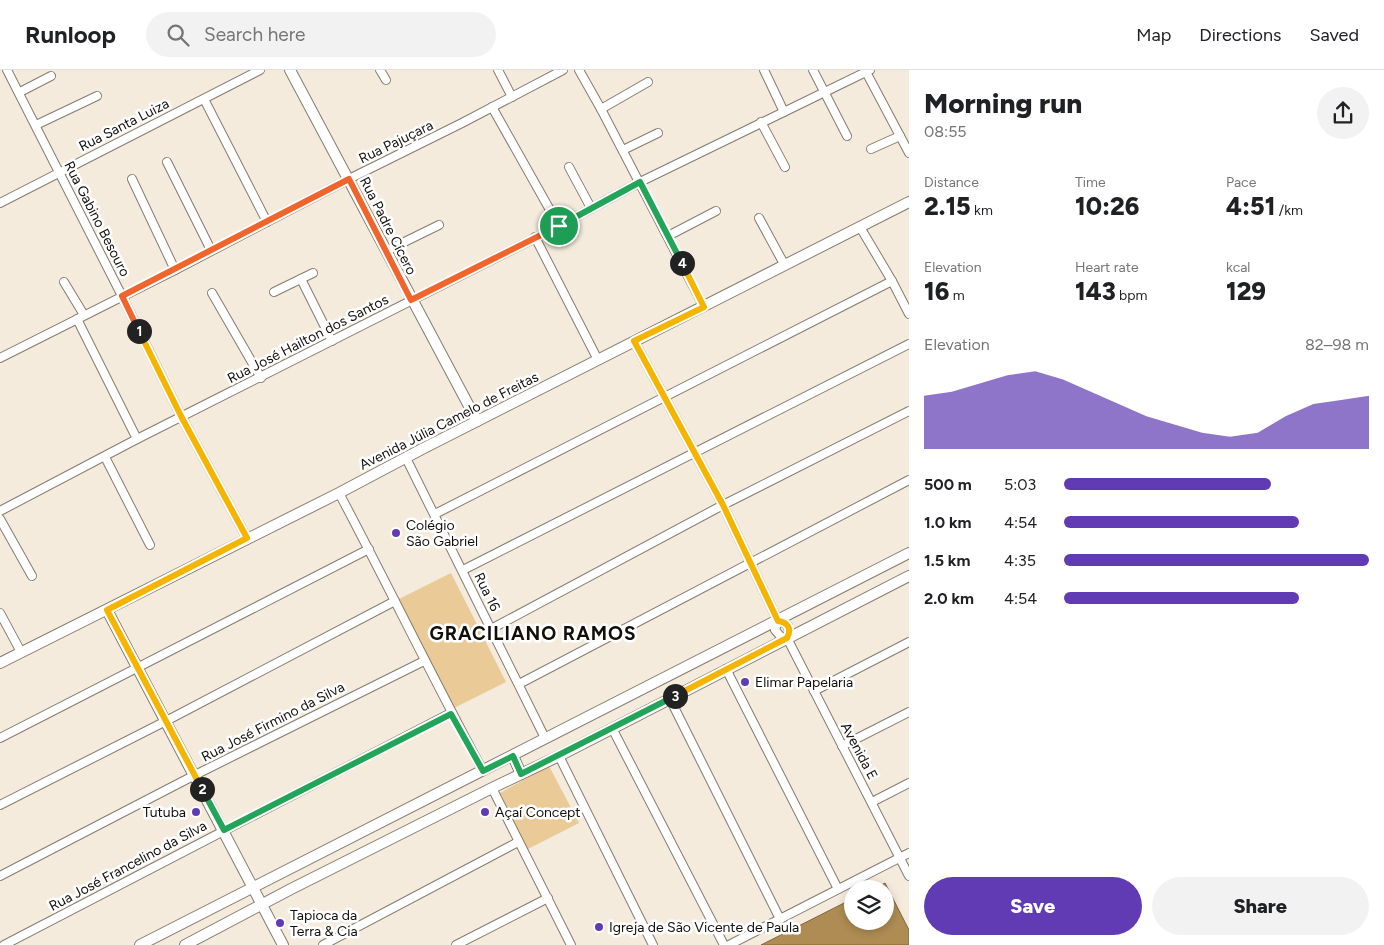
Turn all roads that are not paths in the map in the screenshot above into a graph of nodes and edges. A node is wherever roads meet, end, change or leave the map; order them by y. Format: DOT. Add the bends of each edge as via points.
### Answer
graph roads {
  1 [pos="7,70"];
  2 [pos="260,70"];
  3 [pos="290,70"];
  4 [pos="380,70"];
  5 [pos="498,70"];
  6 [pos="563,70"];
  7 [pos="579,70"];
  8 [pos="764,70"];
  9 [pos="813,70"];
  10 [pos="867,71"];
  11 [pos="51,76"];
  12 [pos="386,80"];
  13 [pos="648,82"];
  14 [pos="824,91"];
  15 [pos="20,92"];
  16 [pos="97,96"];
  17 [pos="512,97"];
  18 [pos="204,99"];
  19 [pos="492,107"];
  20 [pos="601,108"];
  21 [pos="784,112"];
  22 [pos="761,122"];
  23 [pos="36,125"];
  24 [pos="658,133"];
  25 [pos="847,136"];
  26 [pos="900,136"];
  27 [pos="871,149"];
  28 [pos="623,150"];
  29 [pos="909,153"];
  30 [pos="167,162"];
  31 [pos="569,167"];
  32 [pos="785,167"];
  33 [pos="58,172"];
  34 [pos="132,179"];
  35 [pos="349,179"];
  36 [pos="640,182"];
  37 [pos="909,202"];
  38 [pos="0,203"];
  39 [pos="591,208"];
  40 [pos="716,210"];
  41 [pos="759,218"];
  42 [pos="267,222"];
  43 [pos="439,225"];
  44 [pos="559,226"];
  45 [pos="860,227"];
  46 [pos="668,236"];
  47 [pos="536,237"];
  48 [pos="211,250"];
  49 [pos="386,251"];
  50 [pos="784,264"];
  51 [pos="175,270"];
  52 [pos="313,273"];
  53 [pos="301,279"];
  54 [pos="892,281"];
  55 [pos="64,282"];
  56 [pos="274,292"];
  57 [pos="212,293"];
  58 [pos="122,296"];
  59 [pos="411,300"];
  60 [pos="704,307"];
  61 [pos="909,314"];
  62 [pos="80,317"];
  63 [pos="332,340"];
  64 [pos="634,341"];
  65 [pos="909,344"];
  66 [pos="0,358"];
  67 [pos="598,360"];
  68 [pos="261,378"];
  69 [pos="665,397"];
  70 [pos="909,411"];
  71 [pos="182,418"];
  72 [pos="477,422"];
  73 [pos="137,439"];
  74 [pos="693,452"];
  75 [pos="105,457"];
  76 [pos="406,458"];
  77 [pos="909,480"];
  78 [pos="339,493"];
  79 [pos="723,505"];
  80 [pos="0,511"];
  81 [pos="435,514"];
  82 [pos="0,519"];
  83 [pos="247,538"];
  84 [pos="150,545"];
  85 [pos="369,549"];
  86 [pos="909,553"];
  87 [pos="749,563"];
  88 [pos="462,570"];
  89 [pos="32,576"];
  90 [pos="909,576"];
  91 [pos="396,601"];
  92 [pos="107,610"];
  93 [pos="0,613"];
  94 [pos="778,621"];
  95 [pos="491,629"];
  96 [pos="787,638"];
  97 [pos="909,642"];
  98 [pos="21,652"];
  99 [pos="424,661"];
  100 [pos="0,663"];
  101 [pos="137,668"];
  102 [pos="726,670"];
  103 [pos="519,684"];
  104 [pos="814,691"];
  105 [pos="670,699"];
  106 [pos="909,712"];
  107 [pos="451,714"];
  108 [pos="166,721"];
  109 [pos="612,728"];
  110 [pos="0,738"];
  111 [pos="545,738"];
  112 [pos="842,746"];
  113 [pos="513,756"];
  114 [pos="559,756"];
  115 [pos="483,771"];
  116 [pos="521,774"];
  117 [pos="195,775"];
  118 [pos="909,783"];
  119 [pos="492,788"];
  120 [pos="872,802"];
  121 [pos="0,805"];
  122 [pos="224,830"];
  123 [pos="518,842"];
  124 [pos="909,853"];
  125 [pos="900,858"];
  126 [pos="0,876"];
  127 [pos="909,876"];
  128 [pos="252,887"];
  129 [pos="838,889"];
  130 [pos="548,898"];
  131 [pos="262,905"];
  132 [pos="780,919"];
  133 [pos="4,945"];
  134 [pos="140,945"];
  135 [pos="185,945"];
  136 [pos="283,945"];
  137 [pos="323,945"];
  138 [pos="456,945"];
  139 [pos="571,945"];
  140 [pos="653,945"];
  141 [pos="724,945"];
  142 [pos="729,945"];
  1 -- 15 [label="street, Rua Gabino Besouro"];
  2 -- 18 [label="street, Rua Santa Luiza"];
  3 -- 35 [label="street, Rua Padre Cícero"];
  4 -- 12 [label="street"];
  5 -- 17 [label="street"];
  6 -- 17 [label="street, Rua Pajuçara"];
  7 -- 20 [label="street"];
  8 -- 21 [label="street"];
  9 -- 14 [label="street"];
  10 -- 14 [label="street, Rua José Hailton dos Santos"];
  10 -- 26 [label="street"];
  11 -- 15 [label="street"];
  13 -- 20 [label="street"];
  14 -- 21 [label="street, Rua José Hailton dos Santos"];
  14 -- 25 [label="street"];
  15 -- 23 [label="street, Rua Gabino Besouro"];
  16 -- 23 [label="street"];
  17 -- 19 [label="street, Rua Pajuçara"];
  18 -- 33 [label="street, Rua Santa Luiza"];
  18 -- 42 [label="street"];
  19 -- 35 [label="street, Rua Pajuçara"];
  19 -- 44 [label="street"];
  20 -- 28 [label="street"];
  21 -- 22 [label="street, Rua José Hailton dos Santos"];
  22 -- 32 [label="street"];
  22 -- 36 [label="street, Rua José Hailton dos Santos"];
  23 -- 33 [label="street, Rua Gabino Besouro"];
  24 -- 28 [label="street"];
  26 -- 27 [label="street"];
  26 -- 29 [label="street"];
  28 -- 36 [label="street"];
  30 -- 48 [label="street"];
  31 -- 39 [label="street"];
  33 -- 38 [label="street, Rua Santa Luiza"];
  33 -- 58 [label="street, Rua Gabino Besouro"];
  34 -- 51 [label="street"];
  35 -- 42 [label="street, Rua Pajuçara"];
  35 -- 49 [label="street, Rua Padre Cícero"];
  36 -- 39 [label="street, Rua José Hailton dos Santos"];
  36 -- 46 [label="street"];
  37 -- 45 [label="street, Avenida Júlia Camelo de Freitas"];
  39 -- 44 [label="street, Rua José Hailton dos Santos"];
  40 -- 46 [label="street"];
  41 -- 50 [label="street"];
  42 -- 48 [label="street, Rua Pajuçara"];
  43 -- 49 [label="street"];
  44 -- 47 [label="street, Rua José Hailton dos Santos"];
  45 -- 50 [label="street, Avenida Júlia Camelo de Freitas"];
  45 -- 54 [label="street"];
  46 -- 60 [label="street"];
  47 -- 59 [label="street, Rua José Hailton dos Santos"];
  47 -- 67 [label="street"];
  48 -- 51 [label="street, Rua Pajuçara"];
  49 -- 59 [label="street, Rua Padre Cícero"];
  50 -- 60 [label="street, Avenida Júlia Camelo de Freitas"];
  51 -- 58 [label="street, Rua Pajuçara"];
  52 -- 53 [label="street"];
  53 -- 56 [label="street"];
  53 -- 63 [label="street"];
  54 -- 61 [label="street"];
  54 -- 69 [label="street"];
  55 -- 62 [label="street"];
  57 -- 68 [label="street"];
  58 -- 62 [label="street, Rua Pajuçara"];
  58 -- 71 [label="street, Rua Gabino Besouro"];
  59 -- 63 [label="street, Rua José Hailton dos Santos"];
  59 -- 72 [label="street, Rua Padre Cícero"];
  60 -- 64 [label="street, Avenida Júlia Camelo de Freitas"];
  62 -- 66 [label="street, Rua Pajuçara"];
  62 -- 73 [label="street"];
  63 -- 68 [label="street, Rua José Hailton dos Santos"];
  64 -- 67 [label="street, Avenida Júlia Camelo de Freitas"];
  64 -- 69 [label="street, Avenida E"];
  65 -- 74 [label="street"];
  67 -- 72 [label="street, Avenida Júlia Camelo de Freitas"];
  68 -- 71 [label="street, Rua José Hailton dos Santos"];
  69 -- 74 [label="street, Avenida E"];
  69 -- 81 [label="street"];
  70 -- 79 [label="street"];
  71 -- 73 [label="street, Rua José Hailton dos Santos"];
  71 -- 83 [label="street, Rua Gabino Besouro"];
  72 -- 76 [label="street, Avenida Júlia Camelo de Freitas"];
  73 -- 75 [label="street, Rua José Hailton dos Santos"];
  74 -- 79 [label="street, Avenida E"];
  74 -- 88 [label="street"];
  75 -- 80 [label="street, Rua José Hailton dos Santos"];
  75 -- 84 [label="street"];
  76 -- 78 [label="street, Avenida Júlia Camelo de Freitas"];
  76 -- 81 [label="street, Rua 16"];
  77 -- 87 [label="street"];
  78 -- 83 [label="street, Avenida Júlia Camelo de Freitas"];
  78 -- 85 [label="street"];
  79 -- 87 [label="street, Avenida E"];
  79 -- 95 [label="street"];
  81 -- 88 [label="street, Rua 16"];
  82 -- 89 [label="street"];
  83 -- 92 [label="street, Avenida Júlia Camelo de Freitas"];
  85 -- 91 [label="street"];
  85 -- 101 [label="street"];
  86 -- 94 [label="street"];
  87 -- 94 [label="street, Avenida E"];
  87 -- 103 [label="street"];
  88 -- 95 [label="street, Rua 16"];
  90 -- 96 [label="street"];
  91 -- 99 [label="street"];
  91 -- 108 [label="street"];
  92 -- 98 [label="street, Avenida Júlia Camelo de Freitas"];
  92 -- 101 [label="street"];
  93 -- 98 [label="street"];
  94 -- 96 [label="street, Avenida E" via="788,626"];
  94 -- 96 [label="street, Avenida E" via="775,630"];
  94 -- 111 [label="street"];
  95 -- 103 [label="street, Rua 16"];
  96 -- 102 [label="street"];
  96 -- 104 [label="street, Avenida E"];
  97 -- 104 [label="street"];
  98 -- 100 [label="street, Avenida Júlia Camelo de Freitas"];
  99 -- 107 [label="street"];
  99 -- 117 [label="street, Rua José Firmino da Silva"];
  101 -- 108 [label="street"];
  101 -- 110 [label="street"];
  102 -- 105 [label="street"];
  102 -- 129 [label="street"];
  103 -- 111 [label="street, Rua 16"];
  104 -- 112 [label="street, Avenida E"];
  105 -- 109 [label="street"];
  105 -- 132 [label="street"];
  106 -- 112 [label="street"];
  107 -- 115 [label="street"];
  107 -- 122 [label="street, Rua José Francelino da Silva"];
  108 -- 117 [label="street"];
  108 -- 121 [label="street"];
  109 -- 114 [label="street"];
  109 -- 141 [label="street"];
  111 -- 113 [label="street"];
  112 -- 120 [label="street, Avenida E"];
  113 -- 115 [label="street"];
  113 -- 116 [label="street"];
  114 -- 116 [label="street"];
  114 -- 140 [label="street"];
  115 -- 128 [label="street"];
  116 -- 119 [label="street"];
  117 -- 122 [label="street"];
  117 -- 126 [label="street, Rua José Firmino da Silva"];
  118 -- 120 [label="street"];
  119 -- 123 [label="street"];
  119 -- 131 [label="street"];
  120 -- 125 [label="street, Avenida E"];
  122 -- 128 [label="street"];
  122 -- 133 [label="street, Rua José Francelino da Silva"];
  123 -- 130 [label="street"];
  123 -- 137 [label="street"];
  124 -- 125 [label="street"];
  125 -- 127 [label="street, Avenida E"];
  125 -- 129 [label="street"];
  128 -- 131 [label="street"];
  128 -- 134 [label="street"];
  129 -- 132 [label="street"];
  130 -- 138 [label="street"];
  130 -- 139 [label="street"];
  131 -- 135 [label="street"];
  131 -- 136 [label="street"];
  132 -- 142 [label="street"];
}
